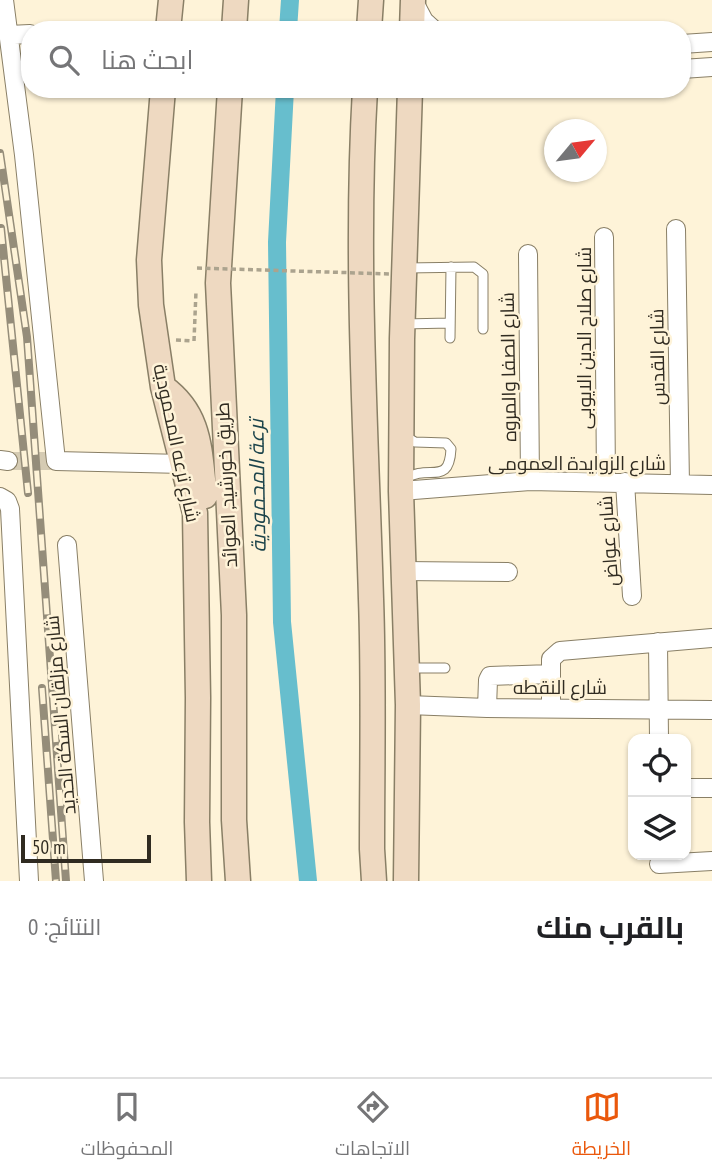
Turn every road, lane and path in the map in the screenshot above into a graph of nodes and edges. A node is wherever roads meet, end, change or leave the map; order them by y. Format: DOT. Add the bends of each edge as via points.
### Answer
graph roads {
  1 [pos="5,0"];
  2 [pos="171,0"];
  3 [pos="236,0"];
  4 [pos="371,0"];
  5 [pos="413,0"];
  6 [pos="170,21"];
  7 [pos="235,21"];
  8 [pos="370,21"];
  9 [pos="412,21"];
  10 [pos="426,21"];
  11 [pos="21,34"];
  12 [pos="9,35"];
  13 [pos="712,42"];
  14 [pos="691,43"];
  15 [pos="712,67"];
  16 [pos="691,68"];
  17 [pos="162,98"];
  18 [pos="229,98"];
  19 [pos="365,98"];
  20 [pos="409,98"];
  21 [pos="676,229"];
  22 [pos="604,237"];
  23 [pos="528,254"];
  24 [pos="451,267"];
  25 [pos="398,271"];
  26 [pos="450,323"];
  27 [pos="403,324"];
  28 [pos="483,329"];
  29 [pos="155,338"];
  30 [pos="450,338"];
  31 [pos="163,387"];
  32 [pos="401,429"];
  33 [pos="183,464"];
  34 [pos="530,481"];
  35 [pos="606,482"];
  36 [pos="625,482"];
  37 [pos="680,484"];
  38 [pos="712,485"];
  39 [pos="401,487"];
  40 [pos="0,497"];
  41 [pos="401,531"];
  42 [pos="67,545"];
  43 [pos="230,568"];
  44 [pos="402,571"];
  45 [pos="508,572"];
  46 [pos="632,596"];
  47 [pos="371,603"];
  48 [pos="712,638"];
  49 [pos="658,642"];
  50 [pos="406,668"];
  51 [pos="445,668"];
  52 [pos="551,674"];
  53 [pos="408,705"];
  54 [pos="487,708"];
  55 [pos="551,708"];
  56 [pos="658,708"];
  57 [pos="712,710"];
  58 [pos="659,734"];
  59 [pos="691,788"];
  60 [pos="712,788"];
  61 [pos="712,861"];
  62 [pos="659,866"];
  63 [pos="29,881"];
  64 [pos="94,881"];
  65 [pos="199,881"];
  66 [pos="238,881"];
  67 [pos="374,881"];
  68 [pos="406,881"];
  1 -- 12 [label="street"];
  2 -- 6 [label="main road"];
  3 -- 7 [label="main road"];
  4 -- 8 [label="main road"];
  5 -- 9 [label="main road"];
  5 -- 10 [label="street"];
  11 -- 12 [label="street"];
  12 -- 33 [label="street" via="56,461"];
  13 -- 14 [label="street"];
  15 -- 16 [label="street"];
  17 -- 29 [label="main road, شارع ترعه المحمودية" via="149,260"];
  18 -- 43 [label="main road, طريق خورشيد, العوائد" via="218,283"];
  19 -- 47 [label="main road" via="362,336"];
  20 -- 25 [label="main road"];
  21 -- 37 [label="street, شارع القدس"];
  22 -- 35 [label="street, شارع صلاح الدين الايوبى"];
  23 -- 34 [label="street, شارع الصفا والمروه"];
  24 -- 25 [label="lane"];
  24 -- 26 [label="lane"];
  24 -- 28 [label="lane" via="474,267 483,274"];
  25 -- 27 [label="main road"];
  25 -- 29 [label="path, bridge" via="197,268 194,341"];
  26 -- 27 [label="lane"];
  26 -- 30 [label="lane"];
  27 -- 32 [label="main road"];
  29 -- 31 [label="main road, شارع ترعه المحمودية"];
  31 -- 33 [label="main road, شارع ترعه المحمودية"];
  31 -- 43 [label="main road" via="183,405 194,425 211,532"];
  32 -- 39 [label="main road"];
  32 -- 39 [label="lane" via="411,440 446,443 451,449 447,469 412,474"];
  33 -- 65 [label="main road, شارع ترعه المحمودية" via="196,539"];
  34 -- 35 [label="street, شارع الزوايدة العمومى"];
  34 -- 39 [label="street, شارع الزوايدة العمومى"];
  35 -- 36 [label="street, شارع الزوايدة العمومى"];
  36 -- 37 [label="street, شارع الزوايدة العمومى"];
  36 -- 46 [label="street, شارع عواض"];
  37 -- 38 [label="street, شارع الزوايدة العمومى"];
  39 -- 41 [label="main road"];
  40 -- 63 [label="street" via="10,509"];
  41 -- 44 [label="main road"];
  41 -- 47 [label="main road"];
  42 -- 64 [label="street, شارع مزلقان السكة الحديد"];
  43 -- 66 [label="main road, طريق خورشيد, العوائد"];
  44 -- 45 [label="street"];
  44 -- 50 [label="main road"];
  47 -- 67 [label="main road"];
  48 -- 49 [label="street"];
  49 -- 52 [label="street" via="560,651 551,659"];
  49 -- 56 [label="street"];
  50 -- 51 [label="lane"];
  50 -- 53 [label="main road"];
  52 -- 54 [label="street" via="491,676"];
  52 -- 55 [label="street"];
  53 -- 54 [label="street, شارع النقطه"];
  53 -- 68 [label="main road"];
  54 -- 55 [label="street, شارع النقطه"];
  55 -- 56 [label="street, شارع النقطه"];
  56 -- 57 [label="street, شارع النقطه"];
  56 -- 58 [label="street"];
  59 -- 60 [label="street"];
  61 -- 62 [label="street"];
}
